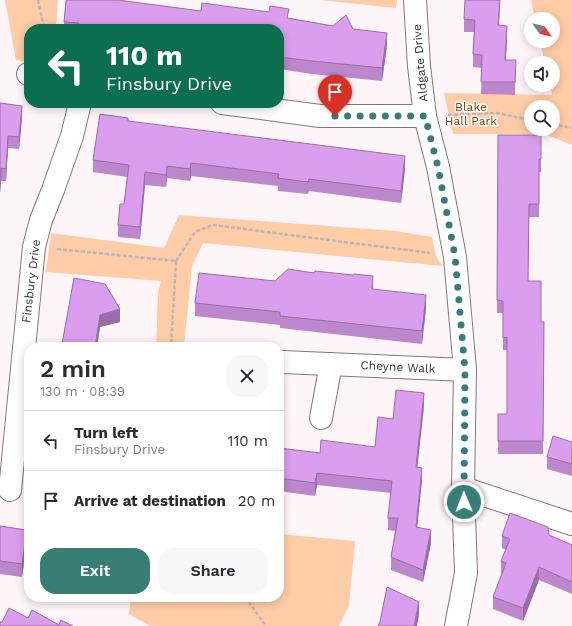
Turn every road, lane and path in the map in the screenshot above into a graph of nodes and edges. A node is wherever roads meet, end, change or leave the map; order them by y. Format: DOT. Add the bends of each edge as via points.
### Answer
graph roads {
  1 [pos="38,0"];
  2 [pos="415,0"];
  3 [pos="43,24"];
  4 [pos="79,108"];
  5 [pos="260,108"];
  6 [pos="425,116"];
  7 [pos="524,119"];
  8 [pos="560,125"];
  9 [pos="572,128"];
  10 [pos="34,247"];
  11 [pos="455,256"];
  12 [pos="176,261"];
  13 [pos="28,342"];
  14 [pos="171,342"];
  15 [pos="284,362"];
  16 [pos="331,364"];
  17 [pos="465,370"];
  18 [pos="24,410"];
  19 [pos="321,418"];
  20 [pos="22,442"];
  21 [pos="463,488"];
  22 [pos="10,490"];
  23 [pos="572,524"];
  24 [pos="249,602"];
  25 [pos="266,626"];
  26 [pos="456,626"];
  1 -- 3 [label="path"];
  2 -- 6 [label="street, Aldgate Drive"];
  4 -- 10 [label="street, Finsbury Drive" via="72,136 41,220"];
  5 -- 6 [label="street" via="320,116"];
  6 -- 7 [label="path" via="497,113"];
  6 -- 11 [label="street, Aldgate Drive" via="438,167"];
  8 -- 9 [label="path"];
  10 -- 12 [label="path"];
  10 -- 13 [label="street, Finsbury Drive"];
  11 -- 12 [label="path" via="213,225 195,232"];
  11 -- 17 [label="street, Aldgate Drive"];
  12 -- 14 [label="path"];
  15 -- 16 [label="street, Cheyne Walk"];
  16 -- 17 [label="street, Cheyne Walk"];
  16 -- 19 [label="street"];
  17 -- 21 [label="street, Aldgate Drive"];
  18 -- 20 [label="street, Finsbury Drive"];
  20 -- 22 [label="street, Finsbury Drive"];
  21 -- 23 [label="street"];
  21 -- 26 [label="street, Aldgate Drive" via="466,573"];
  24 -- 25 [label="path"];
}
